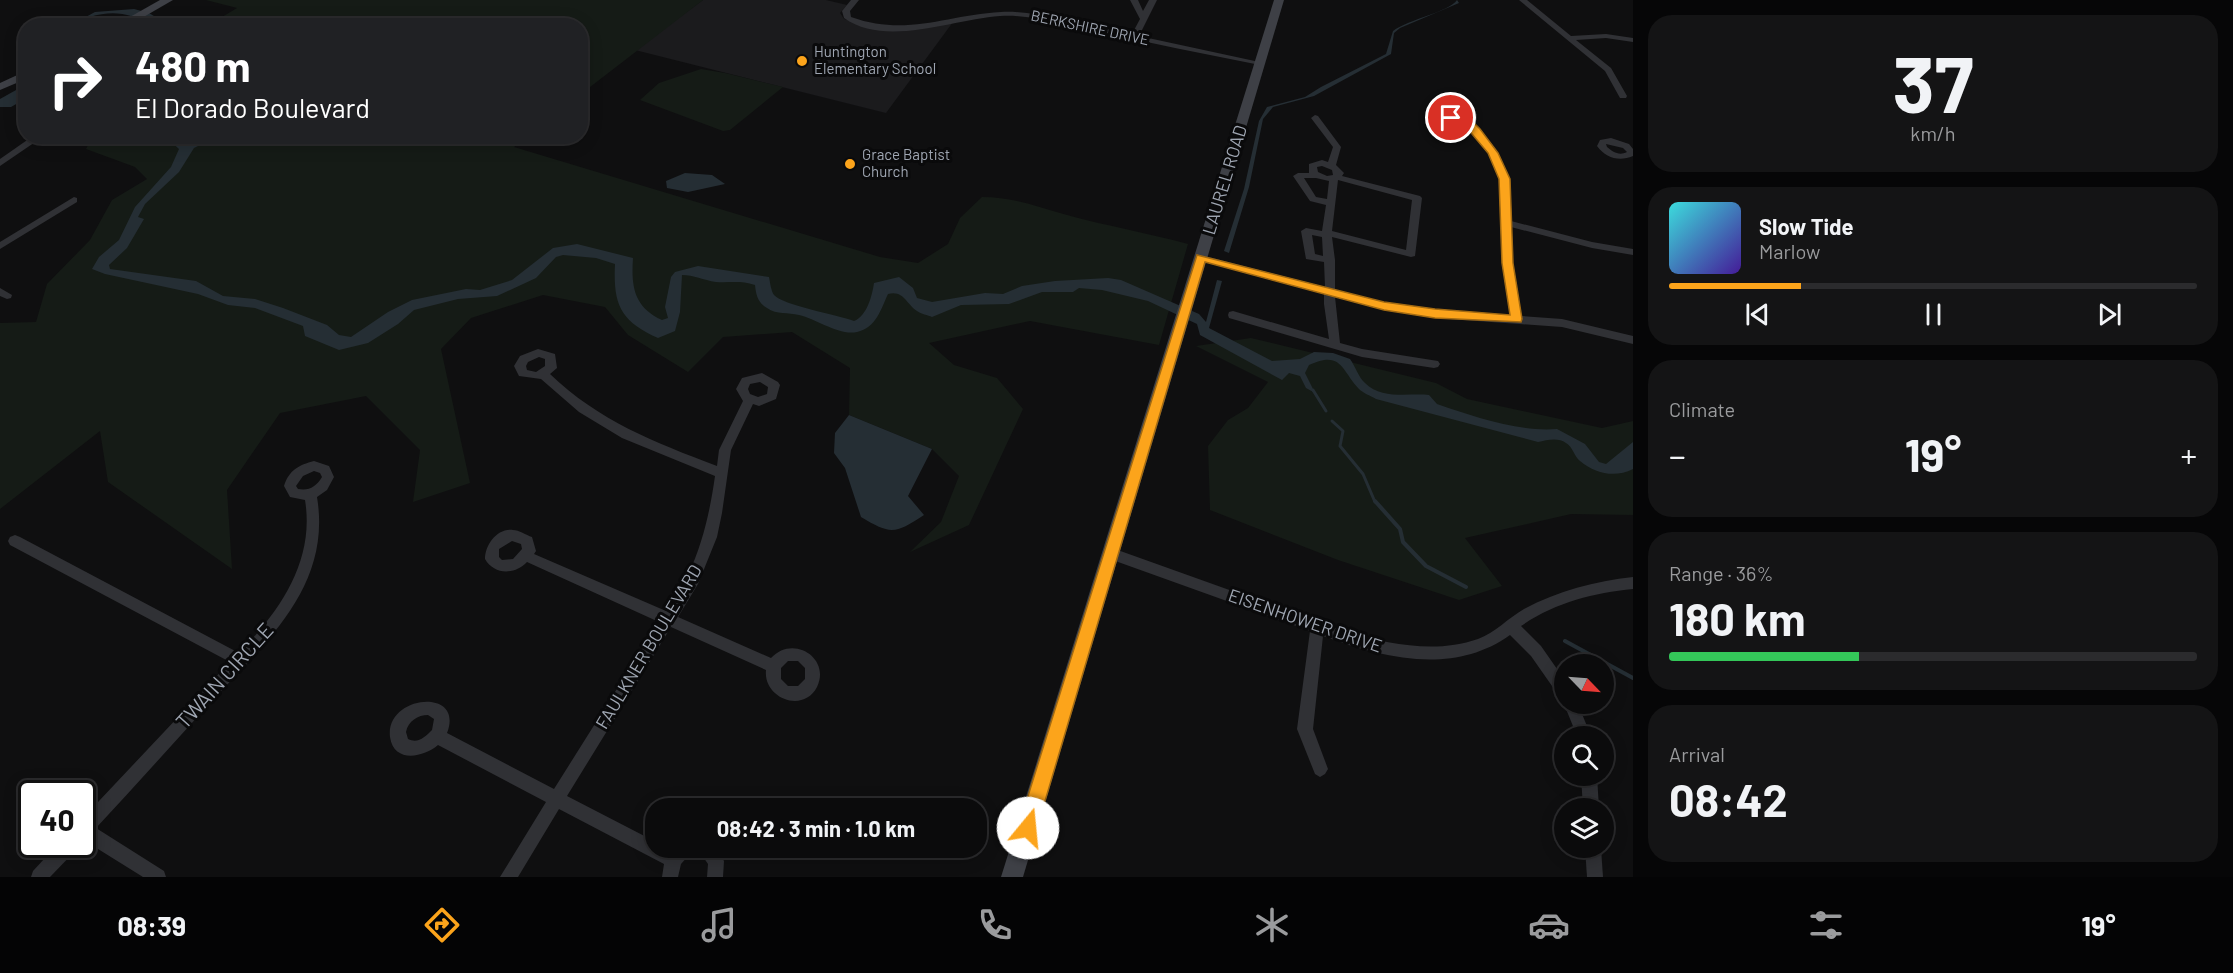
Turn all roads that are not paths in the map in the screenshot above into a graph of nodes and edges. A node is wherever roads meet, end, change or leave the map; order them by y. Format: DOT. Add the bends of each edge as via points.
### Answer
graph roads {
  1 [pos="168,0"];
  2 [pos="855,0"];
  3 [pos="1134,0"];
  4 [pos="1153,0"];
  5 [pos="1279,0"];
  6 [pos="1523,0"];
  7 [pos="134,18"];
  8 [pos="1143,18"];
  9 [pos="1134,37"];
  10 [pos="1569,38"];
  11 [pos="1633,40"];
  12 [pos="1260,63"];
  13 [pos="18,78"];
  14 [pos="0,87"];
  15 [pos="1620,87"];
  16 [pos="1633,89"];
  17 [pos="1623,96"];
  18 [pos="1315,118"];
  19 [pos="1467,122"];
  20 [pos="28,144"];
  21 [pos="1624,157"];
  22 [pos="0,163"];
  23 [pos="1331,166"];
  24 [pos="1633,169"];
  25 [pos="1315,175"];
  26 [pos="1336,178"];
  27 [pos="74,200"];
  28 [pos="1331,203"];
  29 [pos="1507,223"];
  30 [pos="1326,234"];
  31 [pos="0,246"];
  32 [pos="1633,252"];
  33 [pos="1201,258"];
  34 [pos="1330,260"];
  35 [pos="1330,292"];
  36 [pos="1233,315"];
  37 [pos="1516,319"];
  38 [pos="1633,340"];
  39 [pos="1335,345"];
  40 [pos="1434,364"];
  41 [pos="543,374"];
  42 [pos="749,400"];
  43 [pos="722,473"];
  44 [pos="310,494"];
  45 [pos="15,541"];
  46 [pos="1112,554"];
  47 [pos="526,556"];
  48 [pos="1633,583"];
  49 [pos="669,620"];
  50 [pos="1511,626"];
  51 [pos="1317,627"];
  52 [pos="241,661"];
  53 [pos="774,666"];
  54 [pos="1554,677"];
  55 [pos="437,736"];
  56 [pos="1320,769"];
  57 [pos="557,798"];
  58 [pos="96,816"];
  59 [pos="96,838"];
  60 [pos="645,838"];
  61 [pos="57,858"];
  62 [pos="677,858"];
  63 [pos="713,858"];
  64 [pos="1594,858"];
  65 [pos="39,877"];
  66 [pos="158,877"];
  67 [pos="508,877"];
  68 [pos="670,877"];
  69 [pos="715,877"];
  70 [pos="1012,877"];
  71 [pos="1595,877"];
  1 -- 7 [label="street"];
  2 -- 9 [label="street, BERKSHIRE DRIVE" via="846,11 848,18 872,25 901,28 990,13 1016,13"];
  3 -- 8 [label="street"];
  4 -- 8 [label="street"];
  5 -- 12 [label="street, LAUREL ROAD"];
  6 -- 10 [label="street"];
  8 -- 9 [label="street"];
  9 -- 12 [label="street, BERKSHIRE DRIVE"];
  10 -- 11 [label="street" via="1606,36"];
  10 -- 15 [label="street" via="1608,70"];
  12 -- 33 [label="street, LAUREL ROAD"];
  13 -- 14 [label="street"];
  15 -- 16 [label="street"];
  15 -- 17 [label="street"];
  18 -- 23 [label="street" via="1337,147"];
  19 -- 29 [label="street" via="1500,166 1507,190"];
  20 -- 22 [label="street"];
  21 -- 24 [label="street"];
  23 -- 25 [label="street" via="1314,164 1311,168"];
  23 -- 26 [label="street" via="1337,170"];
  25 -- 26 [label="street"];
  25 -- 28 [label="street" via="1298,176 1313,199"];
  26 -- 28 [label="street"];
  26 -- 30 [label="street" via="1417,198 1411,254"];
  27 -- 31 [label="street"];
  28 -- 30 [label="street"];
  29 -- 32 [label="street"];
  29 -- 37 [label="street" via="1510,289"];
  30 -- 34 [label="street"];
  30 -- 34 [label="street" via="1306,231 1310,257"];
  33 -- 35 [label="street"];
  33 -- 46 [label="street, LAUREL ROAD"];
  34 -- 35 [label="street"];
  35 -- 37 [label="street" via="1409,310"];
  35 -- 39 [label="street"];
  36 -- 39 [label="street"];
  37 -- 38 [label="street" via="1562,323"];
  39 -- 40 [label="street" via="1350,351"];
  41 -- 43 [label="street" via="599,422"];
  42 -- 43 [label="street, FAULKNER BOULEVARD" via="725,450"];
  43 -- 49 [label="street, FAULKNER BOULEVARD" via="710,537 696,575"];
  44 -- 52 [label="street, TWAIN CIRCLE" via="313,532 301,579 269,629"];
  45 -- 52 [label="street"];
  46 -- 51 [label="street, EISENHOWER DRIVE"];
  46 -- 70 [label="street, LAUREL ROAD"];
  47 -- 49 [label="street"];
  48 -- 50 [label="street, EISENHOWER DRIVE" via="1571,595"];
  49 -- 53 [label="street"];
  49 -- 57 [label="street, FAULKNER BOULEVARD"];
  50 -- 51 [label="street, EISENHOWER DRIVE" via="1482,644 1423,653 1370,646"];
  50 -- 54 [label="street"];
  51 -- 56 [label="street" via="1305,729"];
  52 -- 58 [label="street, TWAIN CIRCLE"];
  55 -- 57 [label="street"];
  57 -- 60 [label="street"];
  57 -- 67 [label="street, FAULKNER BOULEVARD"];
  59 -- 66 [label="street"];
  61 -- 65 [label="street"];
  62 -- 68 [label="street"];
  63 -- 69 [label="street"];
  64 -- 71 [label="street"];
}
